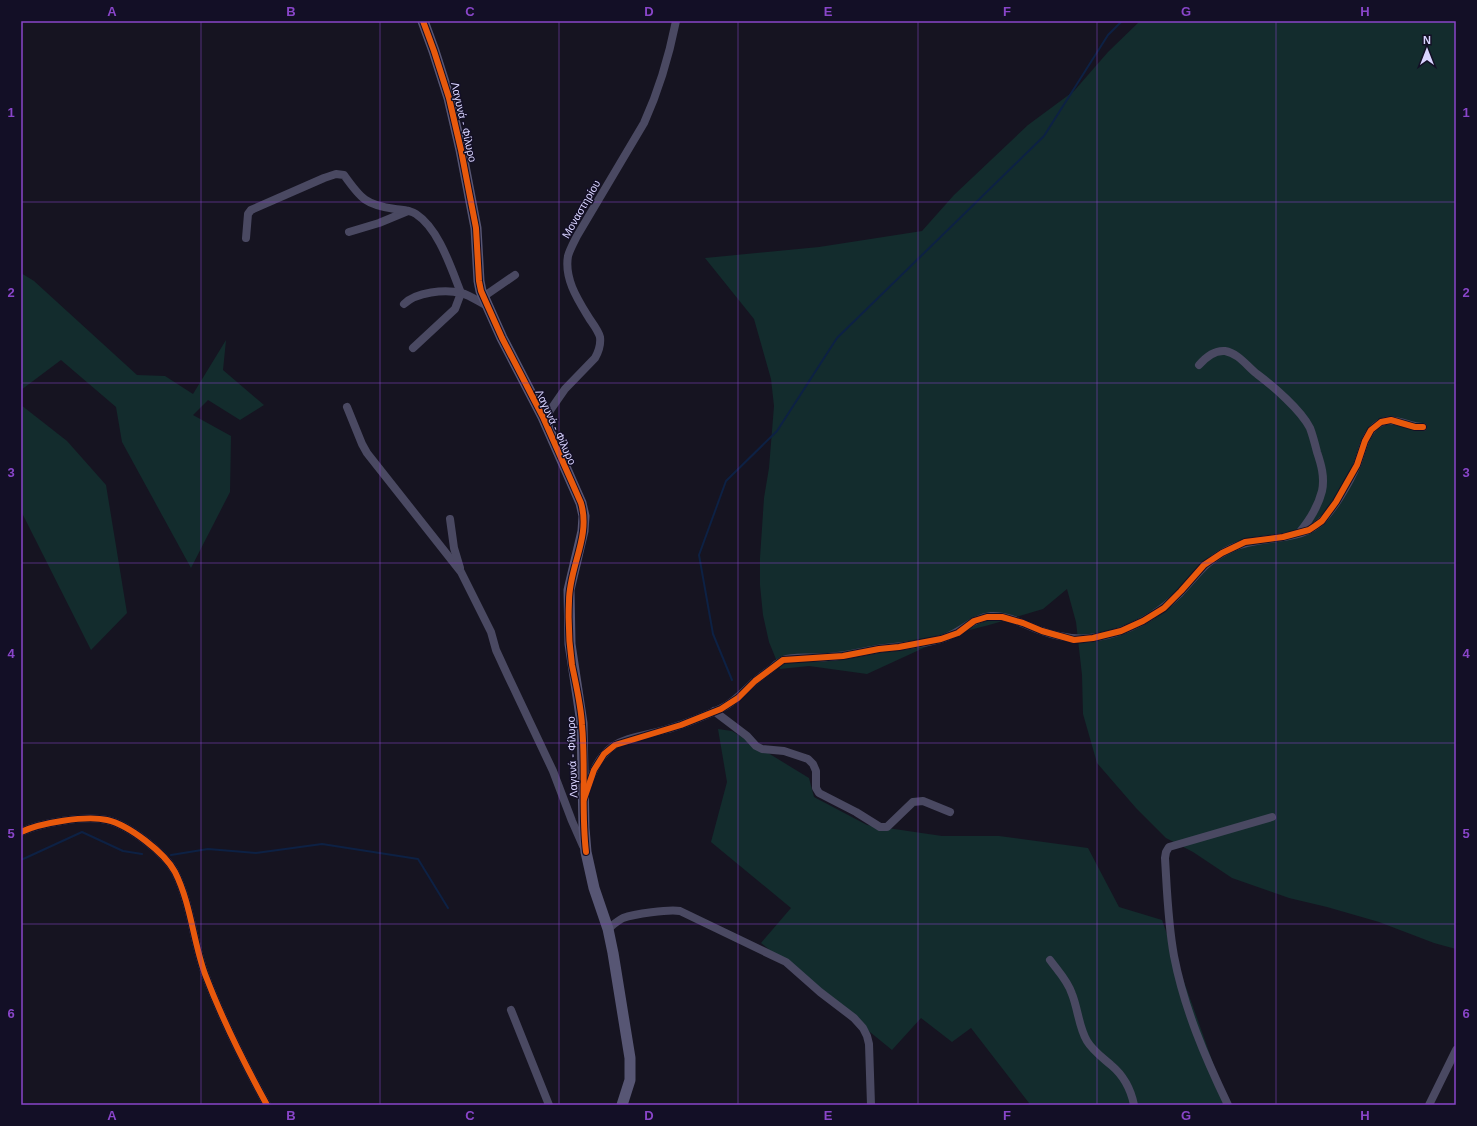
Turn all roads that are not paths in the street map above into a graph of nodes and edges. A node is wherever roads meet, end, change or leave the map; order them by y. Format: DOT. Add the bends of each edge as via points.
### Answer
graph roads {
  1 [pos="423,21"];
  2 [pos="676,21"];
  3 [pos="408,211"];
  4 [pos="349,232"];
  5 [pos="246,238"];
  6 [pos="515,274"];
  7 [pos="461,293"];
  8 [pos="485,302"];
  9 [pos="404,304"];
  10 [pos="413,348"];
  11 [pos="1199,365"];
  12 [pos="347,407"];
  13 [pos="543,417"];
  14 [pos="1424,427"];
  15 [pos="450,519"];
  16 [pos="1299,533"];
  17 [pos="461,572"];
  18 [pos="714,711"];
  19 [pos="584,799"];
  20 [pos="950,812"];
  21 [pos="1272,817"];
  22 [pos="21,832"];
  23 [pos="586,852"];
  24 [pos="608,930"];
  25 [pos="1050,960"];
  26 [pos="511,1010"];
  27 [pos="1456,1050"];
  28 [pos="267,1105"];
  29 [pos="549,1105"];
  30 [pos="622,1105"];
  31 [pos="871,1105"];
  32 [pos="1134,1105"];
  33 [pos="1228,1105"];
  34 [pos="1429,1105"];
  1 -- 8 [label="street, Λαγυνά - Φίλυρο" via="451,105 474,216 479,281"];
  2 -- 13 [label="street, Μοναστηρίου" via="651,108 568,256 571,286 598,332 598,352"];
  3 -- 4 [label="street"];
  3 -- 5 [label="street" via="370,204 344,175 336,174 251,210 248,214"];
  3 -- 7 [label="street" via="425,221 434,233"];
  6 -- 8 [label="street"];
  7 -- 8 [label="street"];
  7 -- 9 [label="street" via="416,295"];
  7 -- 10 [label="street" via="455,309"];
  8 -- 13 [label="street, Λαγυνά - Φίλυρο"];
  11 -- 16 [label="street" via="1205,358 1218,351 1227,351 1237,356 1297,411 1309,428 1321,464 1322,490 1310,519"];
  12 -- 17 [label="street" via="367,453"];
  13 -- 19 [label="street, Λαγυνά - Φίλυρο" via="584,516 582,539 571,580 569,601 570,644 582,723"];
  14 -- 16 [label="street" via="1391,420 1381,422 1371,430 1336,502 1322,521"];
  15 -- 17 [label="street"];
  16 -- 18 [label="street" via="1245,542 1227,550 1204,566 1164,608 1143,621 1107,636 1074,640 1002,617 987,617 974,621 958,633 941,639 843,656 783,660 755,681 738,698"];
  17 -- 23 [label="street" via="553,772"];
  18 -- 19 [label="street" via="681,725 615,745 604,754 594,770"];
  18 -- 20 [label="street" via="756,746 808,759 816,770 816,788 819,793 880,827 887,827 913,802 923,802"];
  19 -- 23 [label="street, Λαγυνά - Φίλυρο"];
  21 -- 33 [label="street" via="1169,847 1165,858 1170,931 1179,980 1199,1042"];
  22 -- 28 [label="street" via="52,823 92,818 106,819 137,835 167,860 183,893 202,964 212,989 241,1056"];
  23 -- 24 [label="street, Λαγυνά - Φίλυρο" via="594,888"];
  24 -- 30 [label="street, Λαγυνά - Φίλυρο" via="630,1058 630,1080"];
  24 -- 31 [label="street" via="629,916 672,909 786,962 863,1028 869,1044"];
  25 -- 32 [label="street" via="1072,992 1086,1040 1122,1078 1132,1095"];
  26 -- 29 [label="street"];
  27 -- 34 [label="street"];
}
